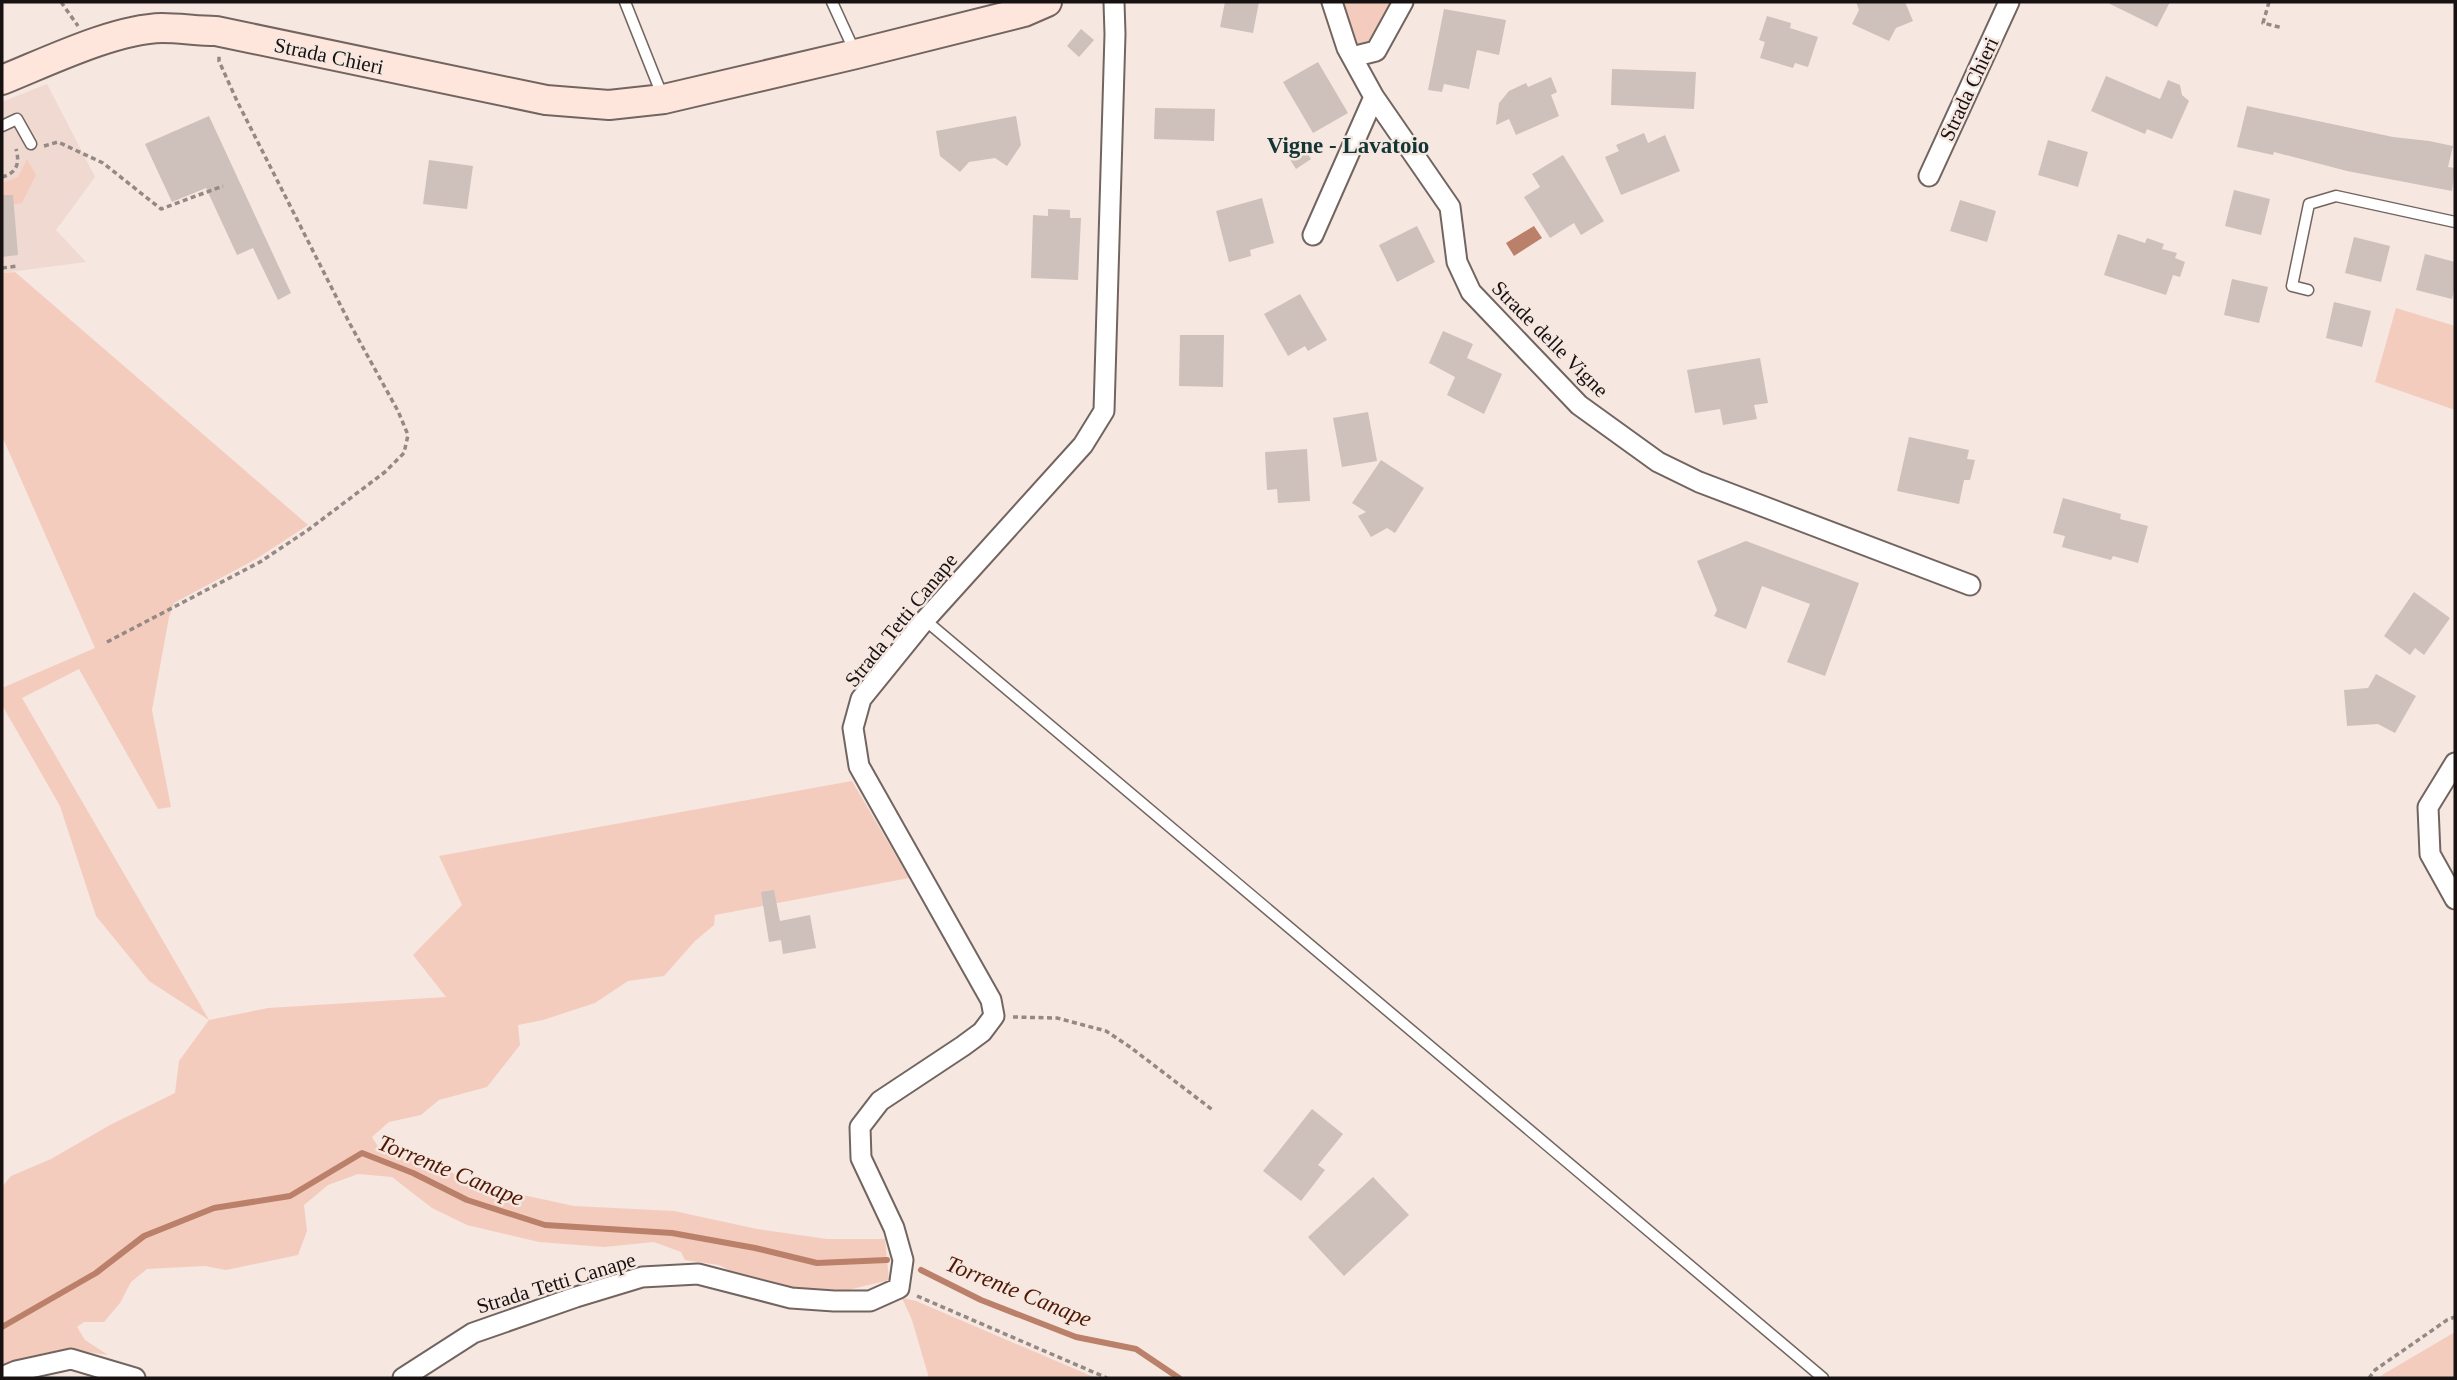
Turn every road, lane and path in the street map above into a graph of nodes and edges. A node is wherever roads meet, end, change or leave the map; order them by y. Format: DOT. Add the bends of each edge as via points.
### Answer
graph roads {
  1 [pos="625,2"];
  2 [pos="832,2"];
  3 [pos="1047,2"];
  4 [pos="1114,2"];
  5 [pos="1332,2"];
  6 [pos="1403,2"];
  7 [pos="2009,2"];
  8 [pos="2269,2"];
  9 [pos="2283,28"];
  10 [pos="216,31"];
  11 [pos="856,54"];
  12 [pos="1352,57"];
  13 [pos="2,79"];
  14 [pos="1374,97"];
  15 [pos="664,99"];
  16 [pos="2,126"];
  17 [pos="33,146"];
  18 [pos="1929,176"];
  19 [pos="2,177"];
  20 [pos="223,186"];
  21 [pos="2455,222"];
  22 [pos="1314,235"];
  23 [pos="18,266"];
  24 [pos="2,268"];
  25 [pos="2308,290"];
  26 [pos="1970,585"];
  27 [pos="925,620"];
  28 [pos="107,642"];
  29 [pos="2455,763"];
  30 [pos="2455,899"];
  31 [pos="994,1016"];
  32 [pos="1214,1111"];
  33 [pos="899,1288"];
  34 [pos="2455,1317"];
  35 [pos="2,1377"];
  36 [pos="135,1378"];
  37 [pos="403,1378"];
  38 [pos="1107,1378"];
  39 [pos="1823,1378"];
  40 [pos="2369,1378"];
  1 -- 15 [label="lane"];
  2 -- 11 [label="lane"];
  3 -- 11 [label="main road, Strada Chieri" via="1024,12"];
  4 -- 27 [label="street, Strada Tetti Canape" via="1104,411 1083,445"];
  5 -- 12 [label="street, Strade delle Vigne"];
  6 -- 12 [label="street" via="1376,51"];
  7 -- 18 [label="street, Strada Chieri"];
  8 -- 9 [label="path" via="2263,23"];
  10 -- 13 [label="main road, Strada Chieri" via="161,28 133,32"];
  10 -- 15 [label="main road, Strada Chieri" via="546,100 609,105"];
  10 -- 28 [label="path" via="219,61 237,101 408,435 404,453 308,530 260,562"];
  11 -- 15 [label="main road, Strada Chieri"];
  12 -- 14 [label="street, Strade delle Vigne"];
  14 -- 22 [label="street"];
  14 -- 26 [label="street, Strade delle Vigne" via="1450,207 1457,262 1471,292 1579,405 1658,462 1699,482"];
  16 -- 17 [label="lane" via="17,119"];
  16 -- 19 [label="path" via="19,160 11,174"];
  17 -- 20 [label="path" via="58,142 103,163 161,209"];
  21 -- 25 [label="lane" via="2336,196 2309,204 2292,286"];
  23 -- 24 [label="path"];
  27 -- 31 [label="street, Strada Tetti Canape" via="861,699 853,729 859,766 991,1000"];
  27 -- 39 [label="lane"];
  29 -- 30 [label="street" via="2428,807 2430,854"];
  31 -- 32 [label="path" via="1057,1018 1106,1031"];
  31 -- 33 [label="street" via="982,1032 880,1101 860,1127 861,1158 894,1228 902,1264"];
  33 -- 37 [label="street, Strada Tetti Canape" via="870,1301 834,1301 791,1298 698,1274 642,1278 473,1333"];
  33 -- 38 [label="path"];
  34 -- 40 [label="path"];
  35 -- 36 [label="street" via="71,1359"];
}
